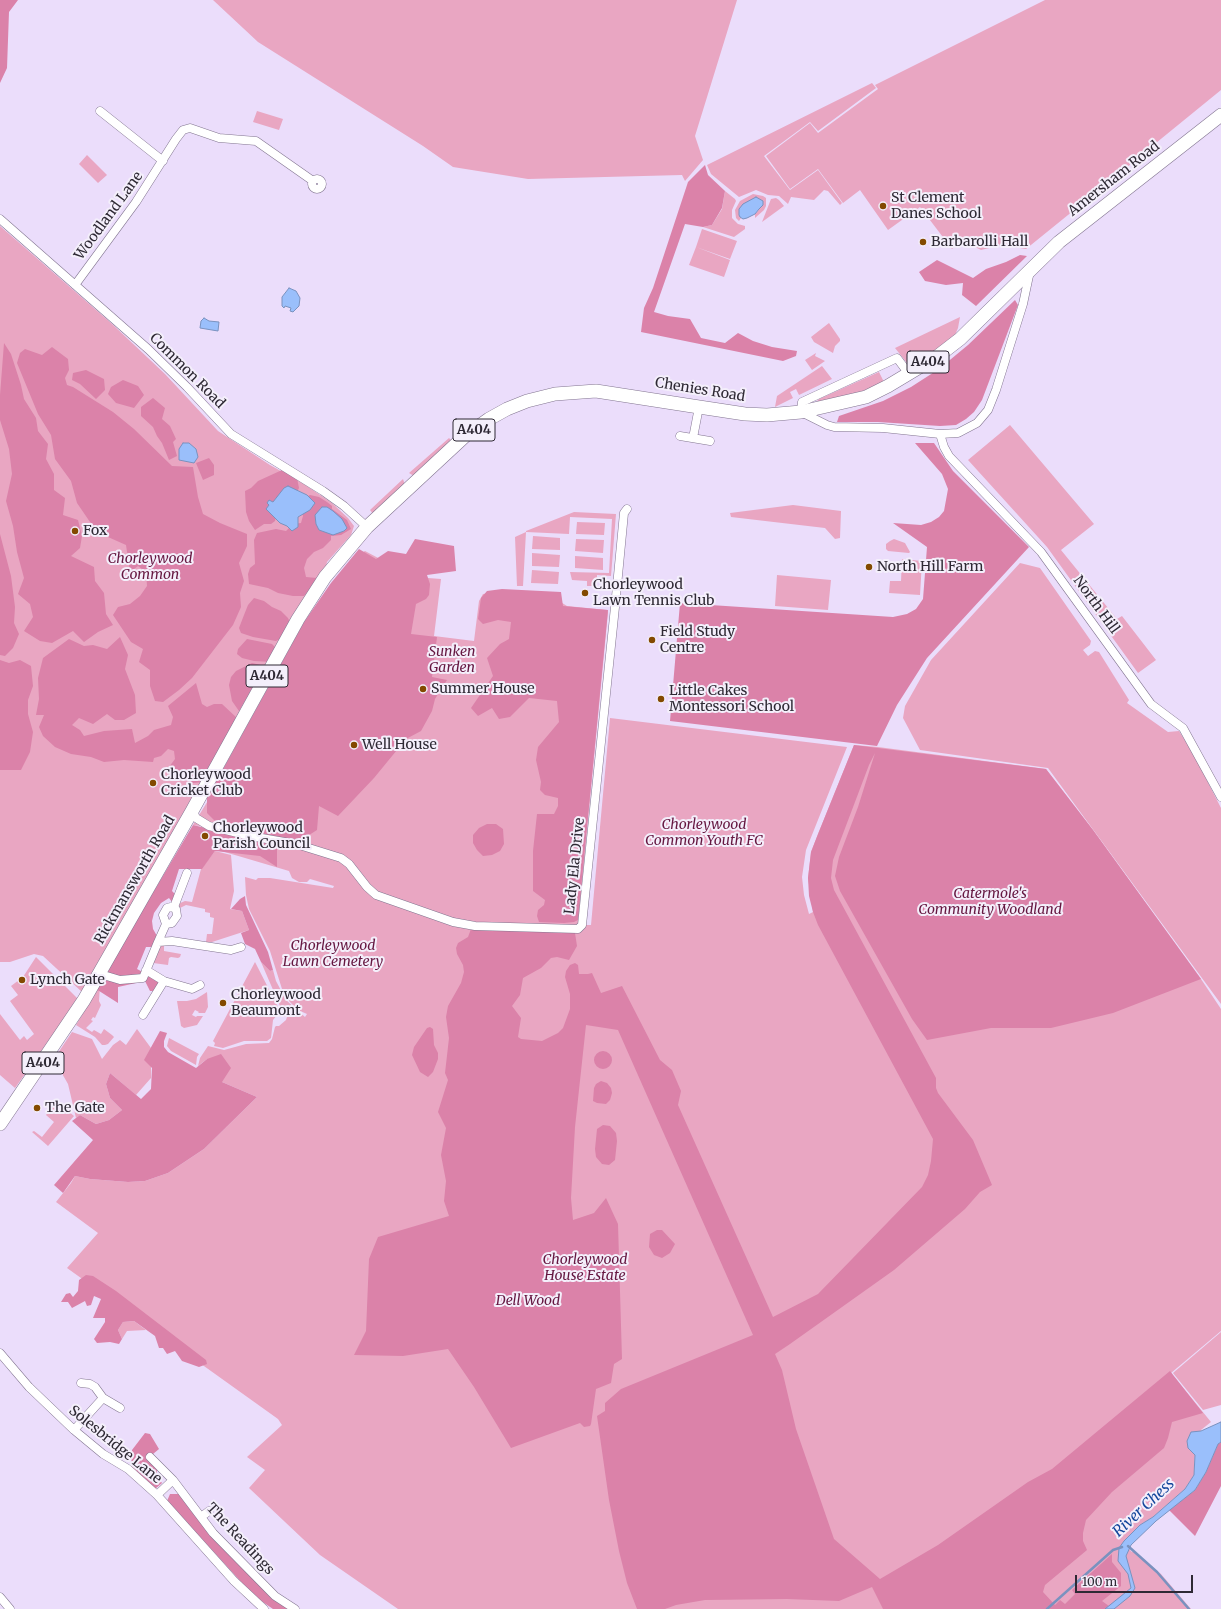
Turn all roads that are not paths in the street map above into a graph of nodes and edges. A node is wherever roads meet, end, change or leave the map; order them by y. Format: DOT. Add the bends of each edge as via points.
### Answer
graph roads {
  1 [pos="100,111"];
  2 [pos="1221,115"];
  3 [pos="163,161"];
  4 [pos="313,181"];
  5 [pos="0,219"];
  6 [pos="1030,271"];
  7 [pos="75,285"];
  8 [pos="909,374"];
  9 [pos="699,407"];
  10 [pos="802,412"];
  11 [pos="940,434"];
  12 [pos="680,436"];
  13 [pos="693,438"];
  14 [pos="710,441"];
  15 [pos="627,509"];
  16 [pos="366,527"];
  17 [pos="1221,797"];
  18 [pos="193,811"];
  19 [pos="186,873"];
  20 [pos="158,942"];
  21 [pos="241,947"];
  22 [pos="146,970"];
  23 [pos="100,974"];
  24 [pos="164,981"];
  25 [pos="200,985"];
  26 [pos="143,1015"];
  27 [pos="0,1124"];
  28 [pos="0,1353"];
  29 [pos="81,1383"];
  30 [pos="103,1398"];
  31 [pos="120,1408"];
  32 [pos="74,1430"];
  33 [pos="156,1459"];
  34 [pos="173,1480"];
  35 [pos="157,1495"];
  36 [pos="209,1511"];
  37 [pos="201,1517"];
  38 [pos="0,1597"];
  39 [pos="10,1609"];
  40 [pos="264,1609"];
  41 [pos="295,1609"];
  1 -- 3 [label="street"];
  2 -- 6 [label="main road, Amersham Road / A404" via="1059,242"];
  3 -- 4 [label="street, Woodland Lane" via="183,130 190,128 219,138 256,142"];
  3 -- 7 [label="street, Woodland Lane"];
  5 -- 7 [label="street, Common Road"];
  6 -- 8 [label="main road, Chenies Road / A404" via="960,339"];
  6 -- 11 [label="street" via="1023,304 988,410 977,423 966,430"];
  7 -- 16 [label="street, Common Road" via="148,349 231,434 323,491"];
  8 -- 10 [label="main road, Chenies Road / A404" via="866,397"];
  8 -- 10 [label="street" via="897,358 802,402"];
  9 -- 10 [label="main road, Chenies Road / A404" via="745,414"];
  9 -- 13 [label="street"];
  9 -- 16 [label="main road, Chenies Road / A404" via="596,391 555,394 527,401 507,409 465,436"];
  10 -- 11 [label="street" via="834,427 883,428"];
  11 -- 17 [label="street, North Hill" via="949,456 1042,552 1152,704 1182,728"];
  12 -- 13 [label="street"];
  13 -- 14 [label="street"];
  15 -- 18 [label="street, Lady Ela Drive" via="624,513 582,925 578,929 475,926 453,922 376,894 341,858 296,844 209,826 196,818"];
  16 -- 18 [label="main road, Rickmansworth Road / A404" via="332,567 298,619"];
  18 -- 23 [label="main road, Rickmansworth Road / A404"];
  19 -- 20 [label="street" via="174,907 165,911 163,918 166,924"];
  20 -- 21 [label="street" via="172,941 231,950"];
  20 -- 22 [label="street"];
  22 -- 23 [label="street" via="143,978 120,980"];
  22 -- 24 [label="street"];
  23 -- 27 [label="main road, Rickmansworth Road / A404"];
  24 -- 25 [label="street" via="192,990"];
  24 -- 26 [label="street"];
  28 -- 32 [label="street, Solesbridge Lane"];
  29 -- 30 [label="street" via="95,1387"];
  30 -- 31 [label="street"];
  30 -- 32 [label="street"];
  32 -- 35 [label="street, Solesbridge Lane" via="102,1454 128,1469"];
  33 -- 34 [label="street, The Readings"];
  34 -- 35 [label="street"];
  34 -- 37 [label="street, The Readings"];
  35 -- 40 [label="street, Solesbridge Lane" via="229,1576"];
  36 -- 37 [label="street"];
  37 -- 41 [label="street, The Readings" via="213,1533 276,1596"];
  38 -- 39 [label="street"];
}
